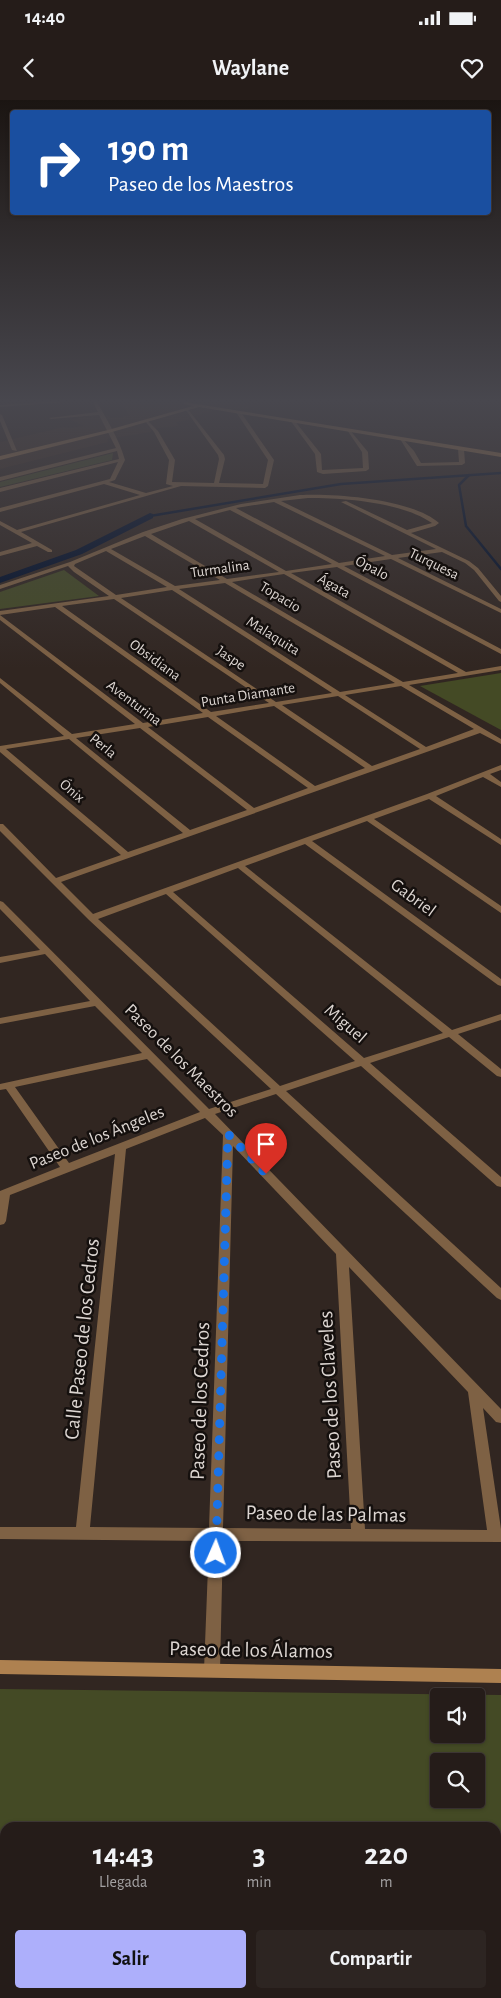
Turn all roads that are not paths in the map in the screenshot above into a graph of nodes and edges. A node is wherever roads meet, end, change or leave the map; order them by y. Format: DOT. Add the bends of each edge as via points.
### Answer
graph roads {
  1 [pos="76,491"];
  2 [pos="131,491"];
  3 [pos="161,491"];
  4 [pos="146,495"];
  5 [pos="337,498"];
  6 [pos="275,500"];
  7 [pos="230,508"];
  8 [pos="0,510"];
  9 [pos="190,519"];
  10 [pos="0,523"];
  11 [pos="13,530"];
  12 [pos="0,531"];
  13 [pos="145,532"];
  14 [pos="407,532"];
  15 [pos="37,544"];
  16 [pos="106,549"];
  17 [pos="444,550"];
  18 [pos="50,551"];
  19 [pos="0,554"];
  20 [pos="392,557"];
  21 [pos="72,563"];
  22 [pos="339,565"];
  23 [pos="284,572"];
  24 [pos="228,580"];
  25 [pos="0,587"];
  26 [pos="173,588"];
  27 [pos="116,596"];
  28 [pos="501,600"];
  29 [pos="56,605"];
  30 [pos="501,611"];
  31 [pos="0,613"];
  32 [pos="0,618"];
  33 [pos="501,652"];
  34 [pos="501,668"];
  35 [pos="466,674"];
  36 [pos="0,680"];
  37 [pos="401,684"];
  38 [pos="341,694"];
  39 [pos="276,705"];
  40 [pos="208,715"];
  41 [pos="142,726"];
  42 [pos="480,730"];
  43 [pos="71,737"];
  44 [pos="501,742"];
  45 [pos="0,748"];
  46 [pos="425,748"];
  47 [pos="501,767"];
  48 [pos="370,768"];
  49 [pos="484,774"];
  50 [pos="501,785"];
  51 [pos="313,788"];
  52 [pos="430,796"];
  53 [pos="252,810"];
  54 [pos="368,818"];
  55 [pos="0,826"];
  56 [pos="190,833"];
  57 [pos="306,841"];
  58 [pos="501,843"];
  59 [pos="126,856"];
  60 [pos="239,865"];
  61 [pos="55,881"];
  62 [pos="167,891"];
  63 [pos="1,907"];
  64 [pos="501,910"];
  65 [pos="92,918"];
  66 [pos="48,951"];
  67 [pos="0,960"];
  68 [pos="501,982"];
  69 [pos="98,1002"];
  70 [pos="501,1017"];
  71 [pos="0,1021"];
  72 [pos="451,1035"];
  73 [pos="149,1056"];
  74 [pos="363,1063"];
  75 [pos="501,1074"];
  76 [pos="4,1086"];
  77 [pos="278,1089"];
  78 [pos="207,1113"];
  79 [pos="228,1134"];
  80 [pos="121,1148"];
  81 [pos="66,1169"];
  82 [pos="501,1183"];
  83 [pos="2,1194"];
  84 [pos="0,1221"];
  85 [pos="342,1253"];
  86 [pos="501,1294"];
  87 [pos="474,1391"];
  88 [pos="501,1418"];
  89 [pos="0,1533"];
  90 [pos="82,1534"];
  91 [pos="216,1534"];
  92 [pos="358,1536"];
  93 [pos="498,1536"];
  94 [pos="0,1667"];
  95 [pos="212,1670"];
  96 [pos="501,1676"];
  1 -- 8 [label="street"];
  2 -- 4 [label="street"];
  3 -- 4 [label="street"];
  4 -- 11 [label="street"];
  5 -- 6 [label="street" via="301,496"];
  5 -- 14 [label="street"];
  5 -- 14 [label="street" via="400,506 436,523"];
  6 -- 7 [label="street"];
  6 -- 20 [label="street, Turquesa"];
  7 -- 9 [label="street"];
  7 -- 22 [label="street, Ópalo"];
  9 -- 13 [label="street"];
  9 -- 23 [label="street, Ágata"];
  10 -- 11 [label="street"];
  11 -- 12 [label="street"];
  11 -- 15 [label="street"];
  13 -- 16 [label="street"];
  13 -- 24 [label="street, Topacio"];
  14 -- 17 [label="street"];
  15 -- 18 [label="street"];
  15 -- 19 [label="street"];
  16 -- 21 [label="street"];
  16 -- 26 [label="street, Malaquita"];
  17 -- 20 [label="street, Turmalina"];
  17 -- 28 [label="street" via="476,569"];
  20 -- 22 [label="street, Turmalina"];
  20 -- 30 [label="street, Turquesa"];
  21 -- 25 [label="street"];
  21 -- 27 [label="street, Jaspe" via="76,571"];
  22 -- 23 [label="street, Turmalina"];
  22 -- 33 [label="street, Ópalo"];
  23 -- 24 [label="street, Turmalina"];
  23 -- 35 [label="street, Ágata"];
  24 -- 26 [label="street, Turmalina"];
  24 -- 37 [label="street, Topacio"];
  26 -- 27 [label="street, Turmalina"];
  26 -- 38 [label="street, Malaquita"];
  27 -- 29 [label="street, Turmalina"];
  27 -- 39 [label="street, Jaspe"];
  29 -- 31 [label="street, Turmalina"];
  29 -- 40 [label="street, Obsidiana"];
  32 -- 41 [label="street, Aventurina"];
  34 -- 35 [label="street, Punta Diamante"];
  35 -- 37 [label="street, Punta Diamante"];
  36 -- 43 [label="street, Perla"];
  37 -- 38 [label="street, Punta Diamante"];
  37 -- 42 [label="street, Topacio"];
  38 -- 39 [label="street, Punta Diamante"];
  38 -- 46 [label="street, Malaquita"];
  39 -- 40 [label="street, Punta Diamante"];
  39 -- 48 [label="street, Jaspe"];
  40 -- 41 [label="street, Punta Diamante"];
  40 -- 51 [label="street, Obsidiana"];
  41 -- 43 [label="street, Punta Diamante"];
  41 -- 53 [label="street, Aventurina"];
  42 -- 44 [label="street, Topacio"];
  42 -- 46 [label="street"];
  43 -- 45 [label="street, Punta Diamante"];
  43 -- 56 [label="street, Perla"];
  45 -- 59 [label="street, Ónix"];
  46 -- 48 [label="street"];
  47 -- 49 [label="street"];
  48 -- 51 [label="street"];
  49 -- 50 [label="street"];
  49 -- 52 [label="street"];
  51 -- 53 [label="street"];
  52 -- 54 [label="street"];
  52 -- 58 [label="street"];
  53 -- 56 [label="street"];
  54 -- 57 [label="street"];
  54 -- 64 [label="street"];
  55 -- 61 [label="street"];
  56 -- 59 [label="street"];
  57 -- 60 [label="street"];
  57 -- 68 [label="street, Gabriel"];
  59 -- 61 [label="street"];
  60 -- 62 [label="street"];
  60 -- 72 [label="street"];
  61 -- 65 [label="street"];
  62 -- 65 [label="street"];
  62 -- 74 [label="street, Miguel"];
  63 -- 66 [label="street, Paseo de los Maestros"];
  65 -- 77 [label="street"];
  66 -- 67 [label="street"];
  66 -- 69 [label="street, Paseo de los Maestros"];
  69 -- 71 [label="street"];
  69 -- 73 [label="street, Paseo de los Maestros"];
  70 -- 72 [label="street, Paseo de los Ángeles"];
  72 -- 74 [label="street, Paseo de los Ángeles"];
  72 -- 75 [label="street"];
  73 -- 76 [label="street"];
  73 -- 78 [label="street, Paseo de los Maestros"];
  74 -- 77 [label="street, Paseo de los Ángeles"];
  74 -- 82 [label="street, Miguel"];
  76 -- 81 [label="street"];
  77 -- 78 [label="street, Paseo de los Ángeles"];
  77 -- 86 [label="street"];
  78 -- 79 [label="street, Paseo de los Maestros"];
  78 -- 80 [label="street, Paseo de los Ángeles"];
  79 -- 85 [label="street, Paseo de los Maestros"];
  79 -- 91 [label="street, Paseo de los Cedros"];
  80 -- 81 [label="street, Paseo de los Ángeles"];
  80 -- 90 [label="street, Calle Paseo de los Cedros"];
  81 -- 83 [label="street, Paseo de los Ángeles"];
  83 -- 84 [label="street"];
  85 -- 87 [label="street, Paseo de los Maestros"];
  85 -- 92 [label="street, Paseo de los Claveles"];
  87 -- 88 [label="street, Paseo de los Maestros"];
  87 -- 93 [label="street"];
  89 -- 90 [label="street, Paseo de las Palmas"];
  90 -- 91 [label="street, Paseo de las Palmas"];
  91 -- 92 [label="street, Paseo de las Palmas"];
  91 -- 95 [label="street, Paseo de los Cedros"];
  92 -- 93 [label="street, Paseo de las Palmas"];
  94 -- 95 [label="main road, Paseo de los Álamos"];
  95 -- 96 [label="main road, Paseo de los Álamos"];
}
